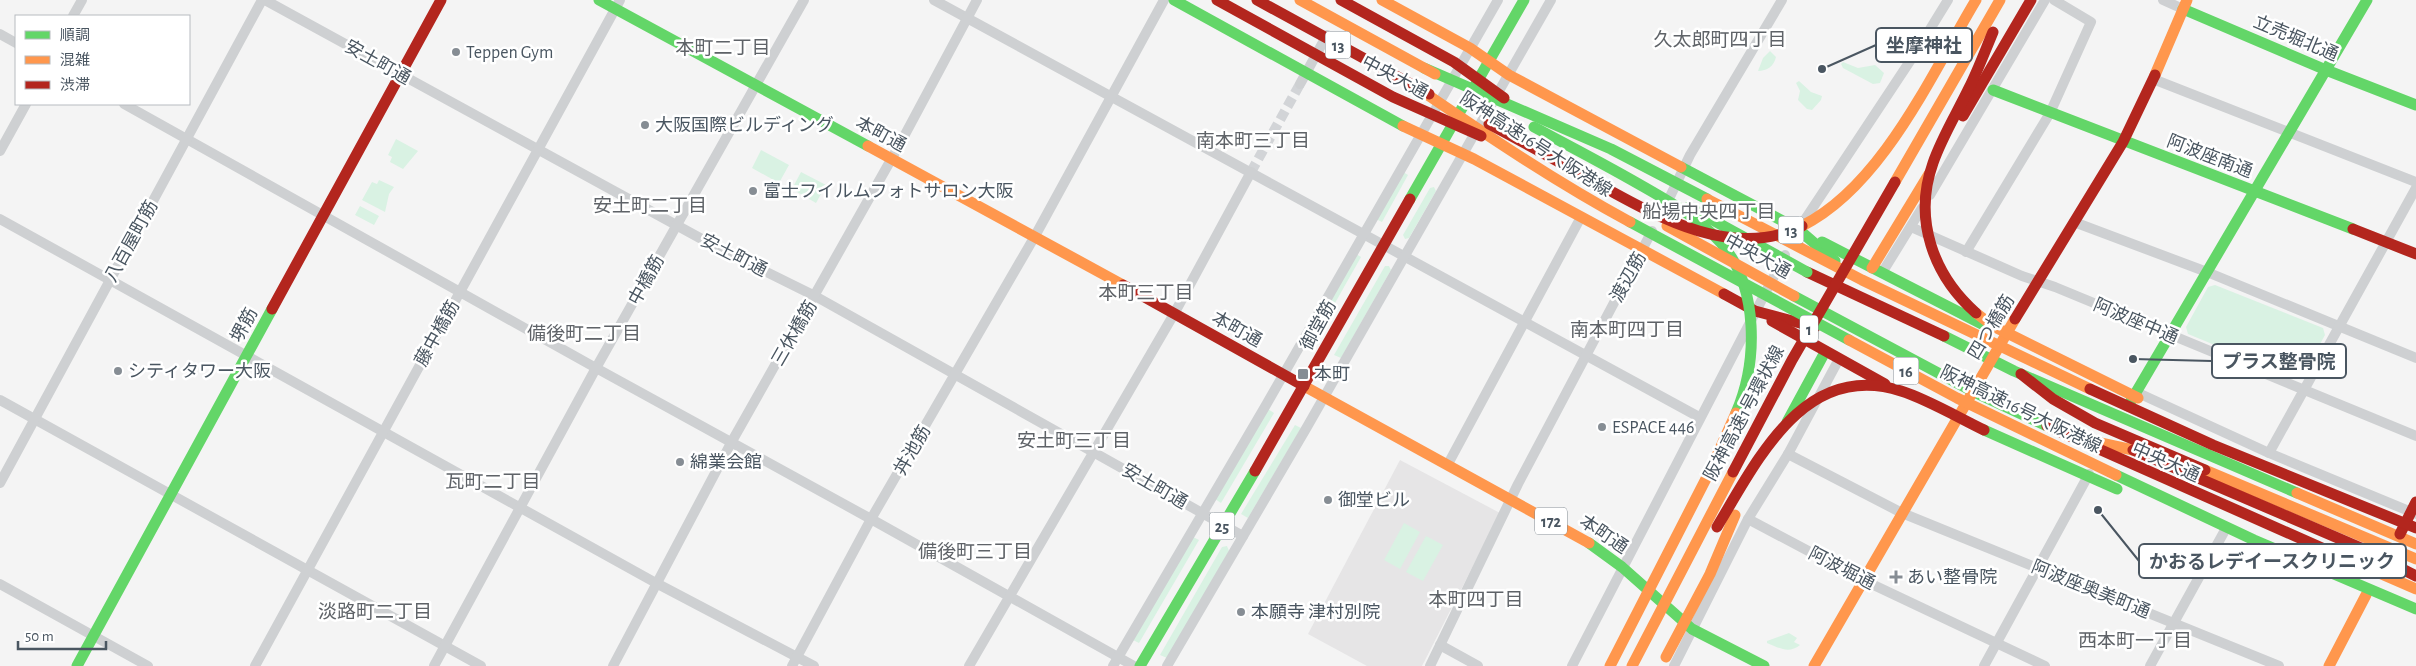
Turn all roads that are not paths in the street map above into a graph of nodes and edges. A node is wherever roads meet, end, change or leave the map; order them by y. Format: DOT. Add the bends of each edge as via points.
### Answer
graph roads {
  1 [pos="82,0"];
  2 [pos="264,0"];
  3 [pos="441,0"];
  4 [pos="599,0"];
  5 [pos="804,0"];
  6 [pos="934,0"];
  7 [pos="977,0"];
  8 [pos="1164,0"];
  9 [pos="1174,0"];
  10 [pos="1217,0"];
  11 [pos="1257,0"];
  12 [pos="1300,0"];
  13 [pos="1342,0"];
  14 [pos="1346,0"];
  15 [pos="1382,0"];
  16 [pos="1498,0"];
  17 [pos="1524,0"];
  18 [pos="1551,0"];
  19 [pos="1782,0"];
  20 [pos="1948,0"];
  21 [pos="1976,0"];
  22 [pos="2000,0"];
  23 [pos="2007,0"];
  24 [pos="2031,0"];
  25 [pos="2045,0"];
  26 [pos="2054,0"];
  27 [pos="2163,0"];
  28 [pos="2368,0"];
  29 [pos="618,4"];
  30 [pos="2185,4"];
  31 [pos="74,15"];
  32 [pos="967,18"];
  33 [pos="0,34"];
  34 [pos="15,42"];
  35 [pos="1470,48"];
  36 [pos="1489,61"];
  37 [pos="1424,68"];
  38 [pos="1458,68"];
  39 [pos="2326,70"];
  40 [pos="1306,73"];
  41 [pos="400,74"];
  42 [pos="1509,75"];
  43 [pos="2153,79"];
  44 [pos="1300,84"];
  45 [pos="756,86"];
  46 [pos="1419,89"];
  47 [pos="1500,90"];
  48 [pos="1993,90"];
  49 [pos="1112,97"];
  50 [pos="1466,101"];
  51 [pos="25,105"];
  52 [pos="126,105"];
  53 [pos="2416,105"];
  54 [pos="2050,113"];
  55 [pos="1432,114"];
  56 [pos="2289,133"];
  57 [pos="1420,134"];
  58 [pos="1474,135"];
  59 [pos="188,139"];
  60 [pos="2123,142"];
  61 [pos="1441,144"];
  62 [pos="538,150"];
  63 [pos="0,151"];
  64 [pos="1464,154"];
  65 [pos="892,159"];
  66 [pos="1685,168"];
  67 [pos="1251,172"];
  68 [pos="2416,182"];
  69 [pos="2416,188"];
  70 [pos="2254,192"];
  71 [pos="323,215"];
  72 [pos="1581,217"];
  73 [pos="0,219"];
  74 [pos="2074,222"];
  75 [pos="677,225"];
  76 [pos="1911,227"];
  77 [pos="1798,229"];
  78 [pos="1362,235"];
  79 [pos="1035,236"];
  80 [pos="2386,241"];
  81 [pos="1383,247"];
  82 [pos="1642,251"];
  83 [pos="1966,252"];
  84 [pos="2416,254"];
  85 [pos="1403,258"];
  86 [pos="1877,270"];
  87 [pos="2207,272"];
  88 [pos="110,280"];
  89 [pos="2038,281"];
  90 [pos="460,292"];
  91 [pos="815,296"];
  92 [pos="1755,311"];
  93 [pos="1895,312"];
  94 [pos="1174,314"];
  95 [pos="1525,322"];
  96 [pos="2339,327"];
  97 [pos="2169,335"];
  98 [pos="2006,336"];
  99 [pos="1880,343"];
  100 [pos="1825,352"];
  101 [pos="247,356"];
  102 [pos="1585,356"];
  103 [pos="2416,358"];
  104 [pos="1839,360"];
  105 [pos="1992,361"];
  106 [pos="596,368"];
  107 [pos="956,374"];
  108 [pos="1282,374"];
  109 [pos="2021,374"];
  110 [pos="1304,386"];
  111 [pos="2304,390"];
  112 [pos="1972,391"];
  113 [pos="2136,392"];
  114 [pos="1324,398"];
  115 [pos="0,400"];
  116 [pos="1699,417"];
  117 [pos="2122,417"];
  118 [pos="35,420"];
  119 [pos="1954,422"];
  120 [pos="382,432"];
  121 [pos="2068,436"];
  122 [pos="2416,436"];
  123 [pos="731,443"];
  124 [pos="2135,446"];
  125 [pos="1093,450"];
  126 [pos="2269,453"];
  127 [pos="1788,454"];
  128 [pos="1448,464"];
  129 [pos="2274,468"];
  130 [pos="2089,473"];
  131 [pos="0,483"];
  132 [pos="171,496"];
  133 [pos="1512,499"];
  134 [pos="520,506"];
  135 [pos="2414,509"];
  136 [pos="1202,513"];
  137 [pos="1902,513"];
  138 [pos="871,519"];
  139 [pos="1748,519"];
  140 [pos="1222,525"];
  141 [pos="2416,528"];
  142 [pos="2224,532"];
  143 [pos="1243,536"];
  144 [pos="2398,537"];
  145 [pos="2254,540"];
  146 [pos="2416,544"];
  147 [pos="2416,559"];
  148 [pos="1622,567"];
  149 [pos="2038,568"];
  150 [pos="307,570"];
  151 [pos="2416,576"];
  152 [pos="1863,580"];
  153 [pos="656,583"];
  154 [pos="0,584"];
  155 [pos="2416,589"];
  156 [pos="1009,595"];
  157 [pos="2366,595"];
  158 [pos="2416,609"];
  159 [pos="2416,617"];
  160 [pos="2174,622"];
  161 [pos="1651,629"];
  162 [pos="1692,629"];
  163 [pos="93,636"];
  164 [pos="1996,643"];
  165 [pos="1440,644"];
  166 [pos="445,646"];
  167 [pos="795,661"];
  168 [pos="1115,662"];
  169 [pos="77,666"];
  170 [pos="148,666"];
  171 [pos="254,666"];
  172 [pos="434,666"];
  173 [pos="481,666"];
  174 [pos="613,666"];
  175 [pos="814,666"];
  176 [pos="969,666"];
  177 [pos="1134,666"];
  178 [pos="1140,666"];
  179 [pos="1167,666"];
  180 [pos="1430,666"];
  181 [pos="1478,666"];
  182 [pos="1572,666"];
  183 [pos="1610,666"];
  184 [pos="1632,666"];
  185 [pos="1660,666"];
  186 [pos="1674,666"];
  187 [pos="1764,666"];
  188 [pos="1814,666"];
  189 [pos="1984,666"];
  190 [pos="2045,666"];
  191 [pos="2150,666"];
  192 [pos="2279,666"];
  193 [pos="2329,666"];
  1 -- 31 [label="street"];
  2 -- 41 [label="street, 安土町通"];
  2 -- 59 [label="street, 八百屋町筋"];
  3 -- 41 [label="main road, 堺筋"];
  4 -- 29 [label="main road, 本町通"];
  5 -- 45 [label="street, 中橋筋"];
  6 -- 32 [label="street"];
  7 -- 32 [label="street, 三休橋筋"];
  8 -- 49 [label="street, 丼池筋"];
  9 -- 40 [label="main road"];
  10 -- 99 [label="main road, 中央大通, bridge" via="1424,112 1464,130 1539,156"];
  11 -- 46 [label="main road, 13, bridge"];
  12 -- 37 [label="main road, 13, bridge"];
  13 -- 93 [label="main road, 中央大通, bridge" via="1454,62 1549,130 1807,272"];
  14 -- 40 [label="street"];
  15 -- 35 [label="main road"];
  16 -- 35 [label="street"];
  17 -- 36 [label="main road, 御堂筋 / 25"];
  18 -- 42 [label="street"];
  19 -- 66 [label="street, 渡辺筋"];
  20 -- 77 [label="street"];
  21 -- 46 [label="main road, 13, bridge" via="1897,133 1860,184 1824,215 1772,236 1719,236 1676,224"];
  22 -- 161 [label="main road, 阪神高速1号環状線 / 1, bridge" via="1829,293"];
  23 -- 129 [label="main road, bridge" via="1929,176 1924,210 1929,242 1950,288 1992,326 2218,436"];
  24 -- 86 [label="main road, bridge" via="1889,240"];
  25 -- 48 [label="street"];
  26 -- 54 [label="street" via="2090,22"];
  27 -- 30 [label="street, 立売堀北通"];
  28 -- 39 [label="main road"];
  29 -- 45 [label="main road, 本町通"];
  29 -- 62 [label="street, 藤中橋筋"];
  30 -- 39 [label="main road, 立売堀北通"];
  30 -- 43 [label="main road, 四つ橋筋"];
  32 -- 49 [label="street"];
  32 -- 65 [label="street, 三休橋筋"];
  33 -- 34 [label="street"];
  35 -- 36 [label="main road, 中央大通"];
  35 -- 38 [label="street"];
  36 -- 42 [label="main road, 中央大通"];
  36 -- 50 [label="main road, 御堂筋 / 25"];
  37 -- 129 [label="main road, 阪神高速16号大阪港線, bridge" via="1611,149 1862,280 2068,380 2213,445"];
  37 -- 183 [label="main road, bridge" via="1692,216 1721,242 1746,291 1753,342 1749,374 1736,415"];
  38 -- 50 [label="street"];
  38 -- 55 [label="street"];
  39 -- 53 [label="main road, 立売堀北通"];
  39 -- 56 [label="main road"];
  40 -- 44 [label="street"];
  40 -- 57 [label="main road"];
  41 -- 62 [label="street, 安土町通"];
  41 -- 71 [label="main road, 堺筋"];
  42 -- 47 [label="street"];
  42 -- 66 [label="main road, 中央大通"];
  43 -- 56 [label="street"];
  43 -- 60 [label="main road, 四つ橋筋"];
  45 -- 65 [label="main road, 本町通"];
  45 -- 75 [label="street, 中橋筋"];
  46 -- 145 [label="main road, 阪神高速16号大阪港線 / 16, bridge" via="1557,182 1818,324 2017,428"];
  47 -- 50 [label="street"];
  47 -- 58 [label="street"];
  48 -- 54 [label="main road, 阿波座南通"];
  48 -- 76 [label="street"];
  49 -- 67 [label="street"];
  49 -- 79 [label="street, 丼池筋"];
  50 -- 55 [label="street"];
  50 -- 58 [label="street"];
  50 -- 61 [label="main road, 御堂筋 / 25"];
  51 -- 63 [label="street"];
  52 -- 59 [label="street"];
  54 -- 60 [label="main road, 阿波座南通"];
  54 -- 83 [label="street"];
  55 -- 57 [label="street"];
  56 -- 68 [label="street"];
  56 -- 70 [label="main road"];
  57 -- 61 [label="main road, 中央大通"];
  57 -- 78 [label="street"];
  58 -- 64 [label="street"];
  59 -- 71 [label="street"];
  59 -- 88 [label="street, 八百屋町筋"];
  60 -- 70 [label="main road, 阿波座南通"];
  60 -- 74 [label="main road, 四つ橋筋"];
  61 -- 64 [label="main road, 中央大通"];
  61 -- 81 [label="main road, 御堂筋 / 25"];
  62 -- 75 [label="street, 安土町通"];
  62 -- 90 [label="street, 藤中橋筋"];
  64 -- 72 [label="main road, 中央大通"];
  64 -- 85 [label="street"];
  65 -- 79 [label="main road, 本町通"];
  65 -- 91 [label="street, 三休橋筋"];
  66 -- 77 [label="main road, 中央大通"];
  66 -- 82 [label="street, 渡辺筋"];
  67 -- 78 [label="street"];
  67 -- 94 [label="street"];
  69 -- 80 [label="street"];
  70 -- 80 [label="main road, 阿波座南通"];
  70 -- 87 [label="main road"];
  71 -- 90 [label="street"];
  71 -- 101 [label="main road, 堺筋"];
  72 -- 82 [label="main road, 中央大通"];
  72 -- 95 [label="street"];
  73 -- 88 [label="street"];
  74 -- 87 [label="street"];
  74 -- 89 [label="main road, 四つ橋筋"];
  75 -- 91 [label="street, 安土町通"];
  75 -- 106 [label="street, 中橋筋"];
  76 -- 83 [label="street, 阿波座中通"];
  76 -- 86 [label="street"];
  77 -- 86 [label="main road"];
  77 -- 92 [label="street"];
  77 -- 93 [label="main road, 中央大通"];
  78 -- 81 [label="street"];
  78 -- 108 [label="street"];
  79 -- 94 [label="main road, 本町通"];
  79 -- 107 [label="street, 丼池筋"];
  80 -- 84 [label="main road, 阿波座南通"];
  80 -- 96 [label="street"];
  81 -- 85 [label="street"];
  81 -- 110 [label="main road, 御堂筋 / 25"];
  82 -- 92 [label="main road, 中央大通"];
  82 -- 102 [label="street, 渡辺筋"];
  83 -- 89 [label="street, 阿波座中通"];
  85 -- 95 [label="street"];
  85 -- 114 [label="street"];
  86 -- 98 [label="main road"];
  87 -- 96 [label="street"];
  87 -- 97 [label="main road"];
  88 -- 101 [label="street"];
  88 -- 118 [label="street, 八百屋町筋"];
  89 -- 97 [label="street, 阿波座中通"];
  89 -- 98 [label="main road, 四つ橋筋"];
  90 -- 106 [label="street"];
  90 -- 120 [label="street, 藤中橋筋"];
  91 -- 107 [label="street, 安土町通"];
  91 -- 123 [label="street, 三休橋筋"];
  92 -- 99 [label="main road, 中央大通"];
  92 -- 100 [label="main road"];
  92 -- 116 [label="street"];
  93 -- 105 [label="main road, 中央大通"];
  94 -- 108 [label="main road, 本町通"];
  94 -- 125 [label="street"];
  95 -- 102 [label="street"];
  95 -- 128 [label="street"];
  96 -- 103 [label="street"];
  96 -- 111 [label="street"];
  97 -- 111 [label="street, 阿波座中通"];
  97 -- 113 [label="main road"];
  98 -- 105 [label="main road, 四つ橋筋"];
  98 -- 113 [label="street"];
  99 -- 112 [label="main road, 中央大通"];
  100 -- 104 [label="main road"];
  100 -- 185 [label="main road, bridge" via="1740,504 1710,574"];
  101 -- 120 [label="street"];
  101 -- 132 [label="main road, 堺筋"];
  102 -- 116 [label="street"];
  102 -- 133 [label="street, 渡辺筋"];
  104 -- 119 [label="main road"];
  104 -- 127 [label="street"];
  105 -- 109 [label="main road, 中央大通"];
  105 -- 112 [label="main road, 四つ橋筋"];
  106 -- 123 [label="street"];
  106 -- 134 [label="street, 中橋筋"];
  107 -- 125 [label="street, 安土町通"];
  107 -- 138 [label="street, 丼池筋"];
  108 -- 110 [label="main road, 本町通"];
  108 -- 136 [label="street"];
  109 -- 117 [label="main road, 中央大通"];
  109 -- 124 [label="main road" via="2053,399"];
  110 -- 114 [label="main road, 本町通 / 172"];
  110 -- 140 [label="main road, 御堂筋 / 25"];
  111 -- 122 [label="street, 阿波座中通"];
  111 -- 126 [label="street"];
  112 -- 119 [label="main road, 四つ橋筋"];
  112 -- 121 [label="main road, 中央大通"];
  113 -- 117 [label="main road"];
  113 -- 126 [label="street"];
  114 -- 128 [label="main road, 本町通 / 172"];
  114 -- 143 [label="street"];
  115 -- 118 [label="street"];
  116 -- 148 [label="street"];
  117 -- 144 [label="main road, 中央大通"];
  118 -- 131 [label="street, 八百屋町筋"];
  118 -- 132 [label="street"];
  119 -- 130 [label="street" via="1990,430"];
  119 -- 137 [label="main road, 四つ橋筋"];
  120 -- 134 [label="street"];
  120 -- 150 [label="street, 藤中橋筋"];
  121 -- 124 [label="main road"];
  121 -- 155 [label="main road, 中央大通"];
  123 -- 138 [label="street"];
  123 -- 153 [label="street, 三休橋筋"];
  124 -- 147 [label="main road"];
  124 -- 151 [label="main road, bridge"];
  125 -- 136 [label="street, 安土町通"];
  125 -- 156 [label="street"];
  126 -- 135 [label="street"];
  127 -- 137 [label="street, 阿波座奥美町通"];
  127 -- 139 [label="street"];
  128 -- 133 [label="main road, 本町通 / 172"];
  129 -- 141 [label="main road, 阪神高速16号大阪港線, bridge"];
  130 -- 142 [label="street"];
  130 -- 149 [label="street"];
  132 -- 150 [label="street"];
  132 -- 163 [label="main road, 堺筋"];
  133 -- 148 [label="main road, 本町通 / 172" via="1585,540"];
  133 -- 165 [label="street, 渡辺筋"];
  134 -- 153 [label="street"];
  134 -- 166 [label="street, 中橋筋"];
  135 -- 144 [label="main road"];
  136 -- 140 [label="street, 安土町通"];
  136 -- 168 [label="street"];
  137 -- 149 [label="street, 阿波座奥美町通"];
  137 -- 152 [label="main road, 四つ橋筋"];
  138 -- 156 [label="street"];
  138 -- 167 [label="street, 丼池筋"];
  139 -- 152 [label="street, 阿波堀通"];
  139 -- 162 [label="street"];
  140 -- 143 [label="street, 安土町通"];
  140 -- 178 [label="main road, 御堂筋 / 25"];
  142 -- 157 [label="street"];
  142 -- 160 [label="street"];
  143 -- 179 [label="street"];
  144 -- 146 [label="main road, 中央大通"];
  145 -- 158 [label="main road, 阪神高速16号大阪港線 / 16, bridge"];
  145 -- 161 [label="main road, bridge" via="2199,523 2059,466 1902,391 1883,385 1856,384 1824,394 1785,423 1757,461"];
  148 -- 162 [label="main road, 本町通 / 172"];
  148 -- 182 [label="street"];
  149 -- 160 [label="street, 阿波座奥美町通"];
  149 -- 164 [label="street"];
  150 -- 166 [label="street"];
  150 -- 171 [label="street, 藤中橋筋"];
  152 -- 164 [label="street, 阿波堀通"];
  152 -- 188 [label="main road, 四つ橋筋"];
  153 -- 167 [label="street"];
  153 -- 174 [label="street, 三休橋筋"];
  154 -- 163 [label="street"];
  156 -- 168 [label="street"];
  156 -- 176 [label="street"];
  157 -- 159 [label="street"];
  157 -- 193 [label="main road"];
  160 -- 191 [label="street"];
  160 -- 192 [label="street, 阿波座奥美町通"];
  161 -- 184 [label="main road, 阪神高速1号環状線 / 1, bridge"];
  162 -- 186 [label="street"];
  162 -- 187 [label="main road, 本町通 / 172"];
  163 -- 169 [label="main road, 堺筋"];
  163 -- 170 [label="street"];
  164 -- 189 [label="street"];
  164 -- 190 [label="street, 阿波堀通"];
  165 -- 180 [label="street, 渡辺筋"];
  165 -- 181 [label="street"];
  166 -- 172 [label="street, 中橋筋"];
  166 -- 173 [label="street"];
  167 -- 175 [label="street"];
  168 -- 177 [label="street"];
}
